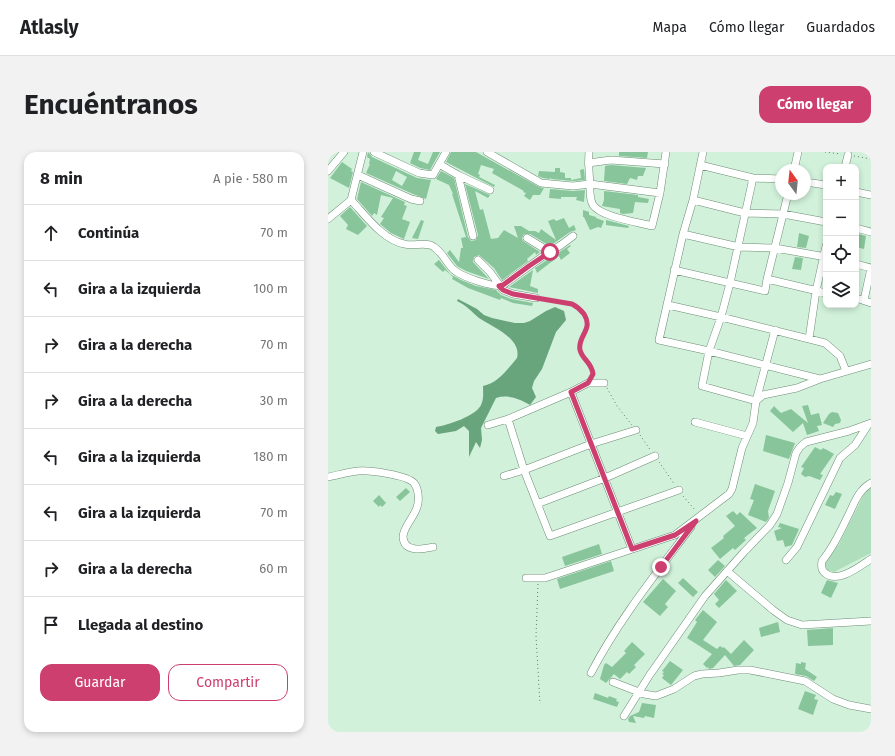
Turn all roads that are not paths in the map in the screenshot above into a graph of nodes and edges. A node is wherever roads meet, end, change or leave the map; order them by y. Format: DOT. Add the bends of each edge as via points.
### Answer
graph roads {
  1 [pos="344,152"];
  2 [pos="363,152"];
  3 [pos="374,152"];
  4 [pos="446,152"];
  5 [pos="487,152"];
  6 [pos="589,152"];
  7 [pos="666,152"];
  8 [pos="703,152"];
  9 [pos="798,152"];
  10 [pos="848,155"];
  11 [pos="588,163"];
  12 [pos="439,164"];
  13 [pos="665,164"];
  14 [pos="795,164"];
  15 [pos="846,164"];
  16 [pos="700,165"];
  17 [pos="328,171"];
  18 [pos="358,175"];
  19 [pos="458,175"];
  20 [pos="753,178"];
  21 [pos="775,179"];
  22 [pos="811,183"];
  23 [pos="590,184"];
  24 [pos="823,185"];
  25 [pos="490,190"];
  26 [pos="660,192"];
  27 [pos="859,193"];
  28 [pos="871,196"];
  29 [pos="351,200"];
  30 [pos="693,200"];
  31 [pos="786,200"];
  32 [pos="420,201"];
  33 [pos="745,213"];
  34 [pos="783,214"];
  35 [pos="328,219"];
  36 [pos="823,221"];
  37 [pos="859,229"];
  38 [pos="871,232"];
  39 [pos="683,234"];
  40 [pos="473,236"];
  41 [pos="573,236"];
  42 [pos="527,238"];
  43 [pos="739,247"];
  44 [pos="775,248"];
  45 [pos="550,252"];
  46 [pos="823,257"];
  47 [pos="478,260"];
  48 [pos="823,265"];
  49 [pos="859,265"];
  50 [pos="871,268"];
  51 [pos="674,270"];
  52 [pos="766,279"];
  53 [pos="730,283"];
  54 [pos="499,286"];
  55 [pos="816,291"];
  56 [pos="823,292"];
  57 [pos="536,298"];
  58 [pos="868,301"];
  59 [pos="668,305"];
  60 [pos="721,317"];
  61 [pos="775,330"];
  62 [pos="809,339"];
  63 [pos="709,351"];
  64 [pos="871,364"];
  65 [pos="765,366"];
  66 [pos="846,371"];
  67 [pos="820,380"];
  68 [pos="604,383"];
  69 [pos="571,392"];
  70 [pos="756,401"];
  71 [pos="508,419"];
  72 [pos="695,422"];
  73 [pos="869,424"];
  74 [pos="488,425"];
  75 [pos="636,430"];
  76 [pos="849,431"];
  77 [pos="747,436"];
  78 [pos="592,444"];
  79 [pos="855,445"];
  80 [pos="655,456"];
  81 [pos="524,470"];
  82 [pos="504,476"];
  83 [pos="328,477"];
  84 [pos="604,478"];
  85 [pos="871,483"];
  86 [pos="679,490"];
  87 [pos="538,504"];
  88 [pos="617,512"];
  89 [pos="696,521"];
  90 [pos="433,547"];
  91 [pos="632,549"];
  92 [pos="871,559"];
  93 [pos="786,560"];
  94 [pos="727,571"];
  95 [pos="526,578"];
  96 [pos="871,621"];
  97 [pos="591,673"];
  98 [pos="613,682"];
  99 [pos="638,691"];
  100 [pos="871,709"];
  101 [pos="624,716"];
  1 -- 17 [label="street"];
  2 -- 18 [label="street"];
  3 -- 12 [label="street" via="419,173 433,175"];
  4 -- 12 [label="street"];
  5 -- 23 [label="street" via="540,183 573,186"];
  6 -- 11 [label="street"];
  7 -- 13 [label="street"];
  8 -- 16 [label="street"];
  9 -- 14 [label="street"];
  10 -- 15 [label="street"];
  11 -- 13 [label="street" via="611,160"];
  11 -- 23 [label="street"];
  12 -- 19 [label="street"];
  13 -- 26 [label="street"];
  16 -- 20 [label="street"];
  16 -- 30 [label="street"];
  18 -- 29 [label="street"];
  18 -- 32 [label="street"];
  19 -- 25 [label="street"];
  19 -- 40 [label="street"];
  20 -- 21 [label="street"];
  20 -- 33 [label="street"];
  22 -- 24 [label="street"];
  23 -- 26 [label="street"];
  23 -- 26 [label="street" via="590,198 598,210 652,226"];
  27 -- 28 [label="street"];
  29 -- 35 [label="street"];
  29 -- 54 [label="street" via="391,240 413,246 434,246 454,271 477,281"];
  30 -- 33 [label="street"];
  30 -- 39 [label="street"];
  31 -- 34 [label="street"];
  33 -- 34 [label="street"];
  33 -- 43 [label="street"];
  34 -- 36 [label="street"];
  34 -- 44 [label="street"];
  37 -- 38 [label="street"];
  39 -- 43 [label="street"];
  39 -- 51 [label="street"];
  41 -- 45 [label="street"];
  42 -- 45 [label="street"];
  43 -- 44 [label="street"];
  43 -- 53 [label="street"];
  44 -- 46 [label="street"];
  44 -- 52 [label="street"];
  45 -- 54 [label="street"];
  47 -- 54 [label="street"];
  48 -- 55 [label="street"];
  49 -- 50 [label="street"];
  50 -- 58 [label="street"];
  51 -- 53 [label="street"];
  51 -- 59 [label="street"];
  52 -- 53 [label="street" via="764,291"];
  52 -- 55 [label="street"];
  53 -- 60 [label="street"];
  54 -- 57 [label="street" via="513,294"];
  55 -- 56 [label="street"];
  55 -- 62 [label="street"];
  59 -- 60 [label="street"];
  59 -- 63 [label="street" via="659,340"];
  60 -- 61 [label="street"];
  60 -- 63 [label="street"];
  61 -- 62 [label="street"];
  61 -- 65 [label="street"];
  62 -- 66 [label="street" via="825,343 840,356"];
  63 -- 65 [label="street"];
  63 -- 70 [label="street" via="702,386"];
  64 -- 66 [label="street"];
  65 -- 67 [label="street"];
  65 -- 70 [label="street"];
  66 -- 67 [label="street"];
  67 -- 70 [label="street" via="763,395"];
  68 -- 69 [label="street" via="588,383"];
  69 -- 71 [label="street"];
  69 -- 78 [label="street"];
  70 -- 77 [label="street" via="753,423"];
  71 -- 74 [label="street"];
  71 -- 81 [label="street"];
  72 -- 77 [label="street"];
  73 -- 76 [label="street"];
  73 -- 79 [label="street"];
  75 -- 78 [label="street"];
  76 -- 79 [label="street"];
  76 -- 94 [label="street" via="806,442 800,447 777,514"];
  77 -- 89 [label="street" via="729,494"];
  78 -- 81 [label="street"];
  78 -- 84 [label="street"];
  79 -- 93 [label="street" via="840,458 797,547"];
  80 -- 84 [label="street"];
  81 -- 82 [label="street"];
  81 -- 87 [label="street"];
  83 -- 90 [label="street" via="359,471 410,479 419,495 417,511 404,533 404,540 411,548"];
  84 -- 87 [label="street"];
  84 -- 88 [label="street"];
  85 -- 92 [label="street" via="858,495 821,567 828,575 836,577"];
  86 -- 88 [label="street"];
  87 -- 88 [label="street" via="550,536"];
  88 -- 91 [label="street"];
  89 -- 91 [label="street" via="675,535"];
  89 -- 97 [label="street" via="629,609"];
  91 -- 95 [label="street" via="545,578"];
  94 -- 96 [label="street" via="773,610 792,622 802,625"];
  94 -- 99 [label="street" via="705,596"];
  98 -- 99 [label="street"];
  99 -- 100 [label="street" via="656,696 674,689 694,676 750,670 805,681 833,699"];
  99 -- 101 [label="street"];
}
